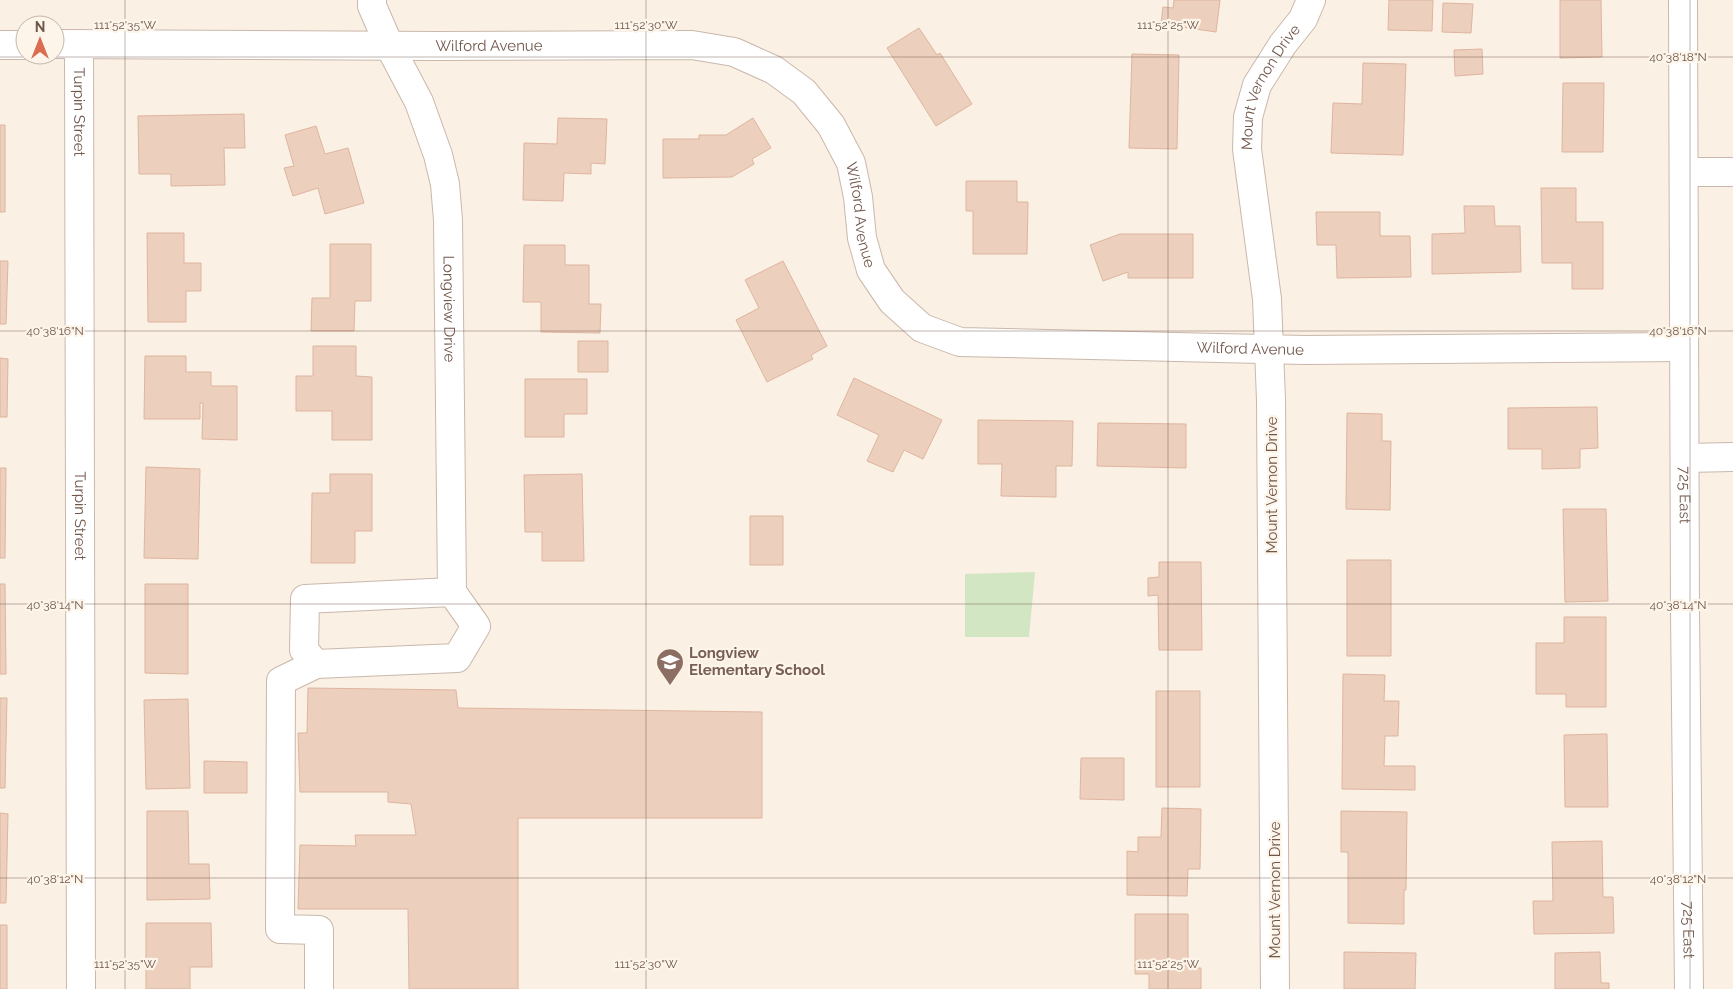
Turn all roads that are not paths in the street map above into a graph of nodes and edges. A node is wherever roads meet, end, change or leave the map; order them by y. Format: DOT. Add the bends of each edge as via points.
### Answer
graph roads {
  1 [pos="372,0"];
  2 [pos="1311,0"];
  3 [pos="1682,0"];
  4 [pos="15,44"];
  5 [pos="67,44"];
  6 [pos="0,45"];
  7 [pos="389,45"];
  8 [pos="1684,172"];
  9 [pos="1733,172"];
  10 [pos="1684,347"];
  11 [pos="1269,349"];
  12 [pos="1733,457"];
  13 [pos="1685,458"];
  14 [pos="452,592"];
  15 [pos="316,664"];
  16 [pos="81,989"];
  17 [pos="319,989"];
  18 [pos="1275,989"];
  19 [pos="1690,989"];
  1 -- 7 [label="street, Longview Drive"];
  2 -- 11 [label="street, Mount Vernon Drive" via="1303,19 1257,85 1248,117 1247,150 1267,299"];
  3 -- 8 [label="street, 725 East"];
  4 -- 6 [label="street"];
  5 -- 7 [label="street, Wilford Avenue"];
  5 -- 16 [label="street, Turpin Street"];
  7 -- 11 [label="street, Wilford Avenue" via="692,46 734,52 774,70 804,92 831,125 851,163 862,238 871,270 892,301 922,328 960,342"];
  7 -- 14 [label="street, Longview Drive" via="419,102 445,184"];
  8 -- 9 [label="street"];
  8 -- 10 [label="street, 725 East"];
  10 -- 11 [label="street, Wilford Avenue"];
  10 -- 13 [label="street, 725 East"];
  11 -- 18 [label="street, Mount Vernon Drive"];
  12 -- 13 [label="street"];
  13 -- 19 [label="street, 725 East"];
  14 -- 15 [label="street" via="305,599 304,650"];
  14 -- 15 [label="street" via="476,626 457,658"];
  15 -- 17 [label="street" via="281,681 280,929 319,930"];
}
